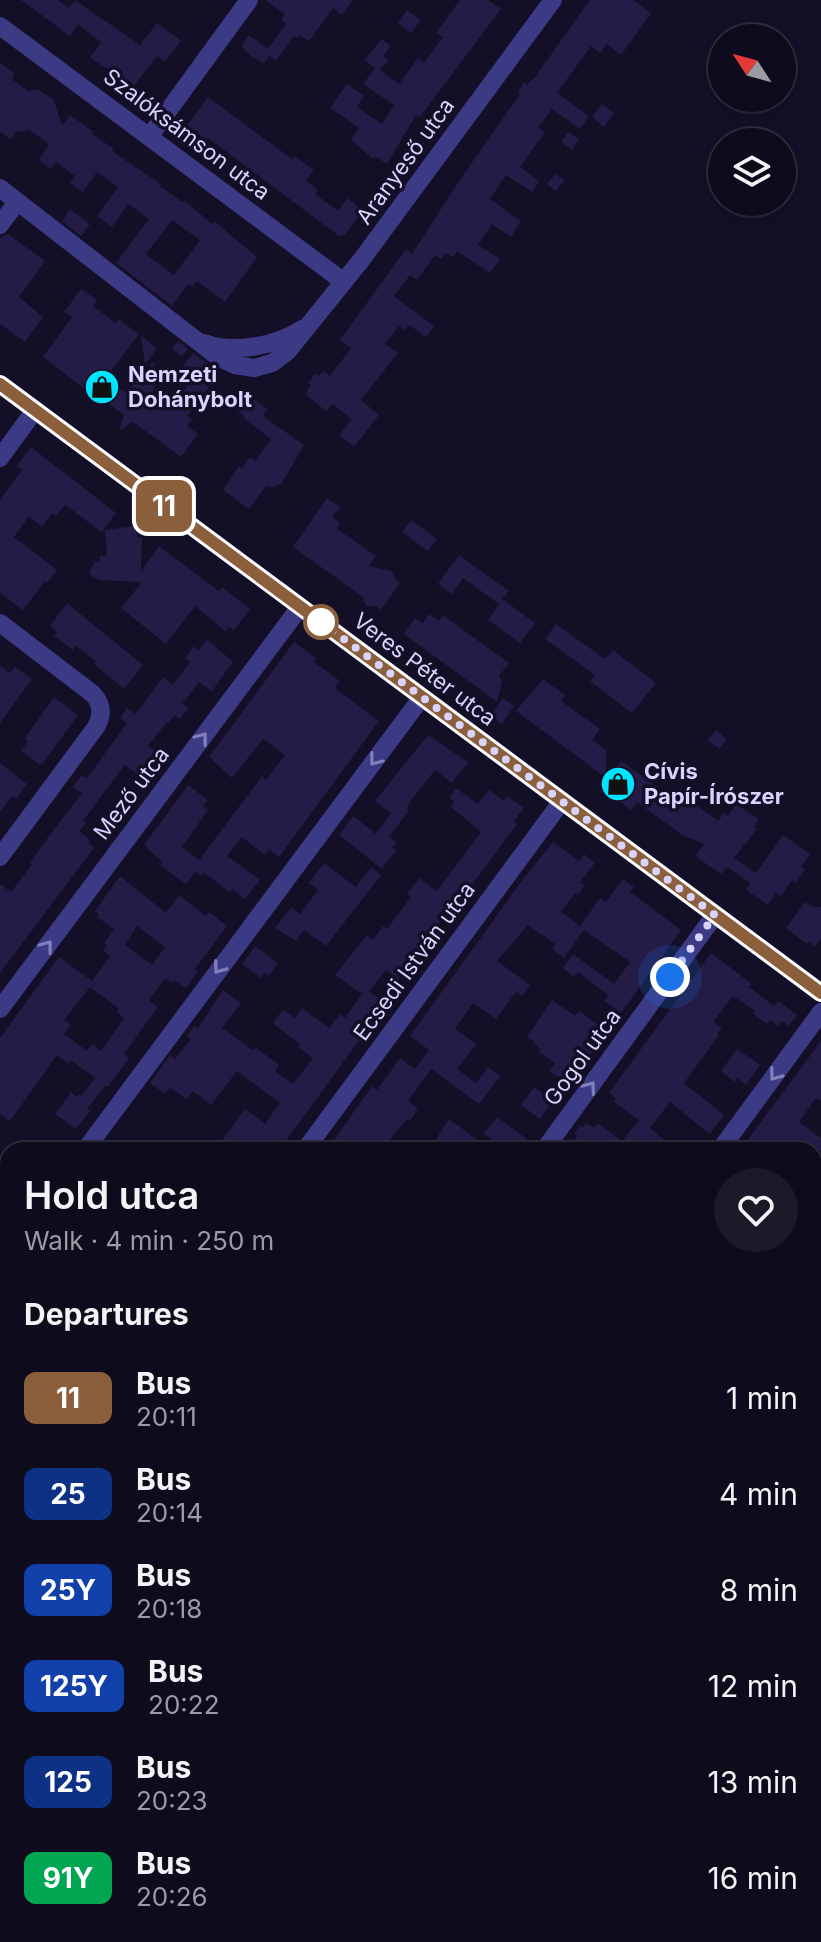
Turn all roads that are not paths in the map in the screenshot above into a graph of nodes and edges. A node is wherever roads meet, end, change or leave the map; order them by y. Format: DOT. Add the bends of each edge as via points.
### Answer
graph roads {
  1 [pos="249,0"];
  2 [pos="553,0"];
  3 [pos="0,26"];
  4 [pos="149,137"];
  5 [pos="0,188"];
  6 [pos="17,202"];
  7 [pos="0,225"];
  8 [pos="344,282"];
  9 [pos="312,322"];
  10 [pos="190,337"];
  11 [pos="0,384"];
  12 [pos="35,410"];
  13 [pos="0,458"];
  14 [pos="300,607"];
  15 [pos="0,623"];
  16 [pos="422,697"];
  17 [pos="562,801"];
  18 [pos="0,857"];
  19 [pos="715,915"];
  20 [pos="821,993"];
  21 [pos="0,1009"];
  22 [pos="821,1012"];
  23 [pos="91,1142"];
  24 [pos="311,1142"];
  25 [pos="550,1142"];
  26 [pos="726,1142"];
  1 -- 4 [label="street"];
  2 -- 8 [label="street, Aranyeső utca"];
  3 -- 4 [label="street, Szalóksámson utca"];
  4 -- 8 [label="street, Szalóksámson utca"];
  5 -- 6 [label="street"];
  6 -- 7 [label="street"];
  6 -- 10 [label="street"];
  8 -- 9 [label="street, Aranyeső utca"];
  9 -- 10 [label="street" via="286,338 254,345 217,347"];
  9 -- 10 [label="street, Aranyeső utca" via="267,365 242,367"];
  11 -- 12 [label="street, Veres Péter utca"];
  12 -- 13 [label="street"];
  12 -- 14 [label="street, Veres Péter utca"];
  14 -- 16 [label="street, Veres Péter utca"];
  21 -- 14 [label="street, Mező utca, one-way"];
  15 -- 18 [label="street" via="93,694 101,714"];
  16 -- 17 [label="street, Veres Péter utca"];
  16 -- 23 [label="street, one-way"];
  17 -- 19 [label="street, Veres Péter utca"];
  17 -- 24 [label="street, Ecsedi István utca"];
  19 -- 20 [label="street, Veres Péter utca"];
  25 -- 19 [label="street, Gogol utca, one-way"];
  22 -- 26 [label="street, one-way"];
}
